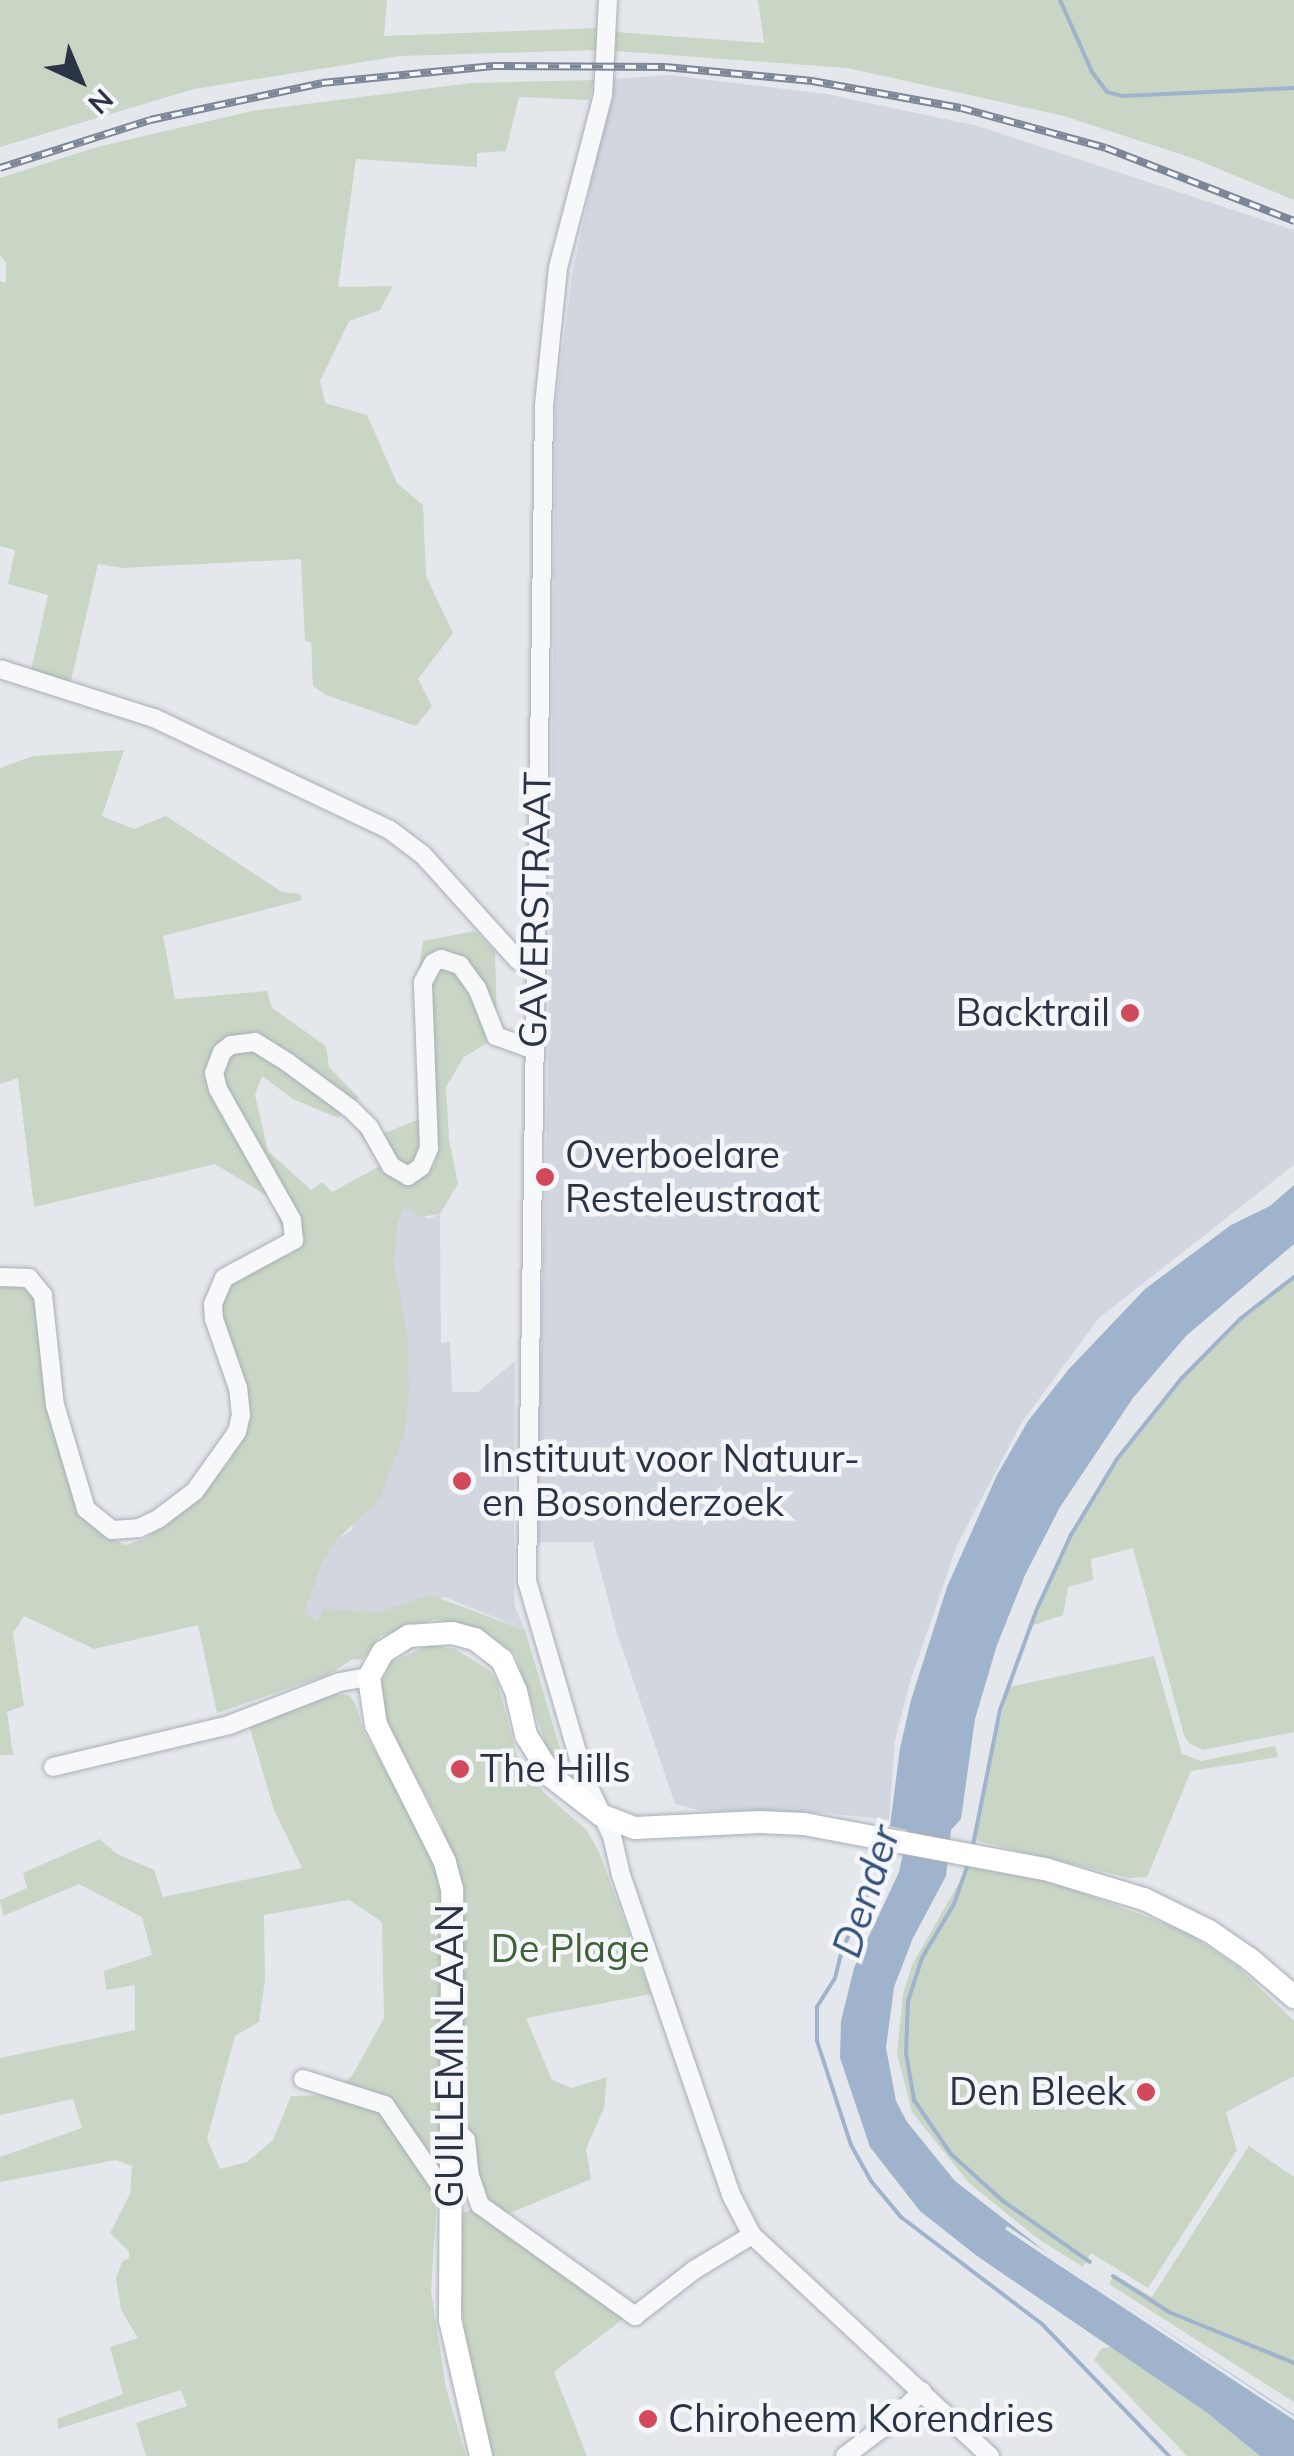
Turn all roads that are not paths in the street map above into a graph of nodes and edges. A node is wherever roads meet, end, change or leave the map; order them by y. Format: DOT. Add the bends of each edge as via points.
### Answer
graph roads {
  1 [pos="608,0"];
  2 [pos="0,670"];
  3 [pos="536,969"];
  4 [pos="534,1050"];
  5 [pos="0,1277"];
  6 [pos="369,1677"];
  7 [pos="53,1767"];
  8 [pos="601,1816"];
  9 [pos="1294,1998"];
  10 [pos="303,2079"];
  11 [pos="449,2122"];
  12 [pos="448,2197"];
  13 [pos="752,2235"];
  14 [pos="922,2391"];
  15 [pos="481,2456"];
  16 [pos="845,2456"];
  17 [pos="990,2456"];
  1 -- 3 [label="street, GAVERSTRAAT" via="602,95 558,268 548,338"];
  2 -- 3 [label="street" via="154,718 398,835 518,960"];
  3 -- 4 [label="street, GAVERSTRAAT"];
  4 -- 5 [label="street" via="496,1036 460,964 432,962 422,1004 428,1148 421,1168 408,1176 392,1166 351,1109 278,1056 243,1041 222,1052 214,1073 218,1089 292,1220 294,1240 224,1278 214,1320 238,1388 237,1432 195,1490 139,1528 112,1530 86,1509 55,1405 43,1295 29,1278"];
  4 -- 8 [label="street, GAVERSTRAAT" via="527,1581"];
  6 -- 7 [label="street" via="229,1726"];
  6 -- 8 [label="main road" via="383,1652 409,1636 440,1631 476,1640 502,1660 526,1735 552,1778"];
  6 -- 11 [label="main road, GUILLEMINLAAN" via="376,1725 452,1888"];
  8 -- 9 [label="main road" via="635,1828 760,1822 987,1856 1144,1899 1209,1931"];
  8 -- 13 [label="street, GAVERSTRAAT" via="731,2195"];
  10 -- 12 [label="street" via="386,2105"];
  11 -- 12 [label="main road, GUILLEMINLAAN"];
  11 -- 13 [label="street" via="466,2140 480,2205 637,2314"];
  12 -- 15 [label="main road, GUILLEMINLAAN" via="450,2320"];
  13 -- 14 [label="street"];
  14 -- 16 [label="street"];
  14 -- 17 [label="street"];
}
